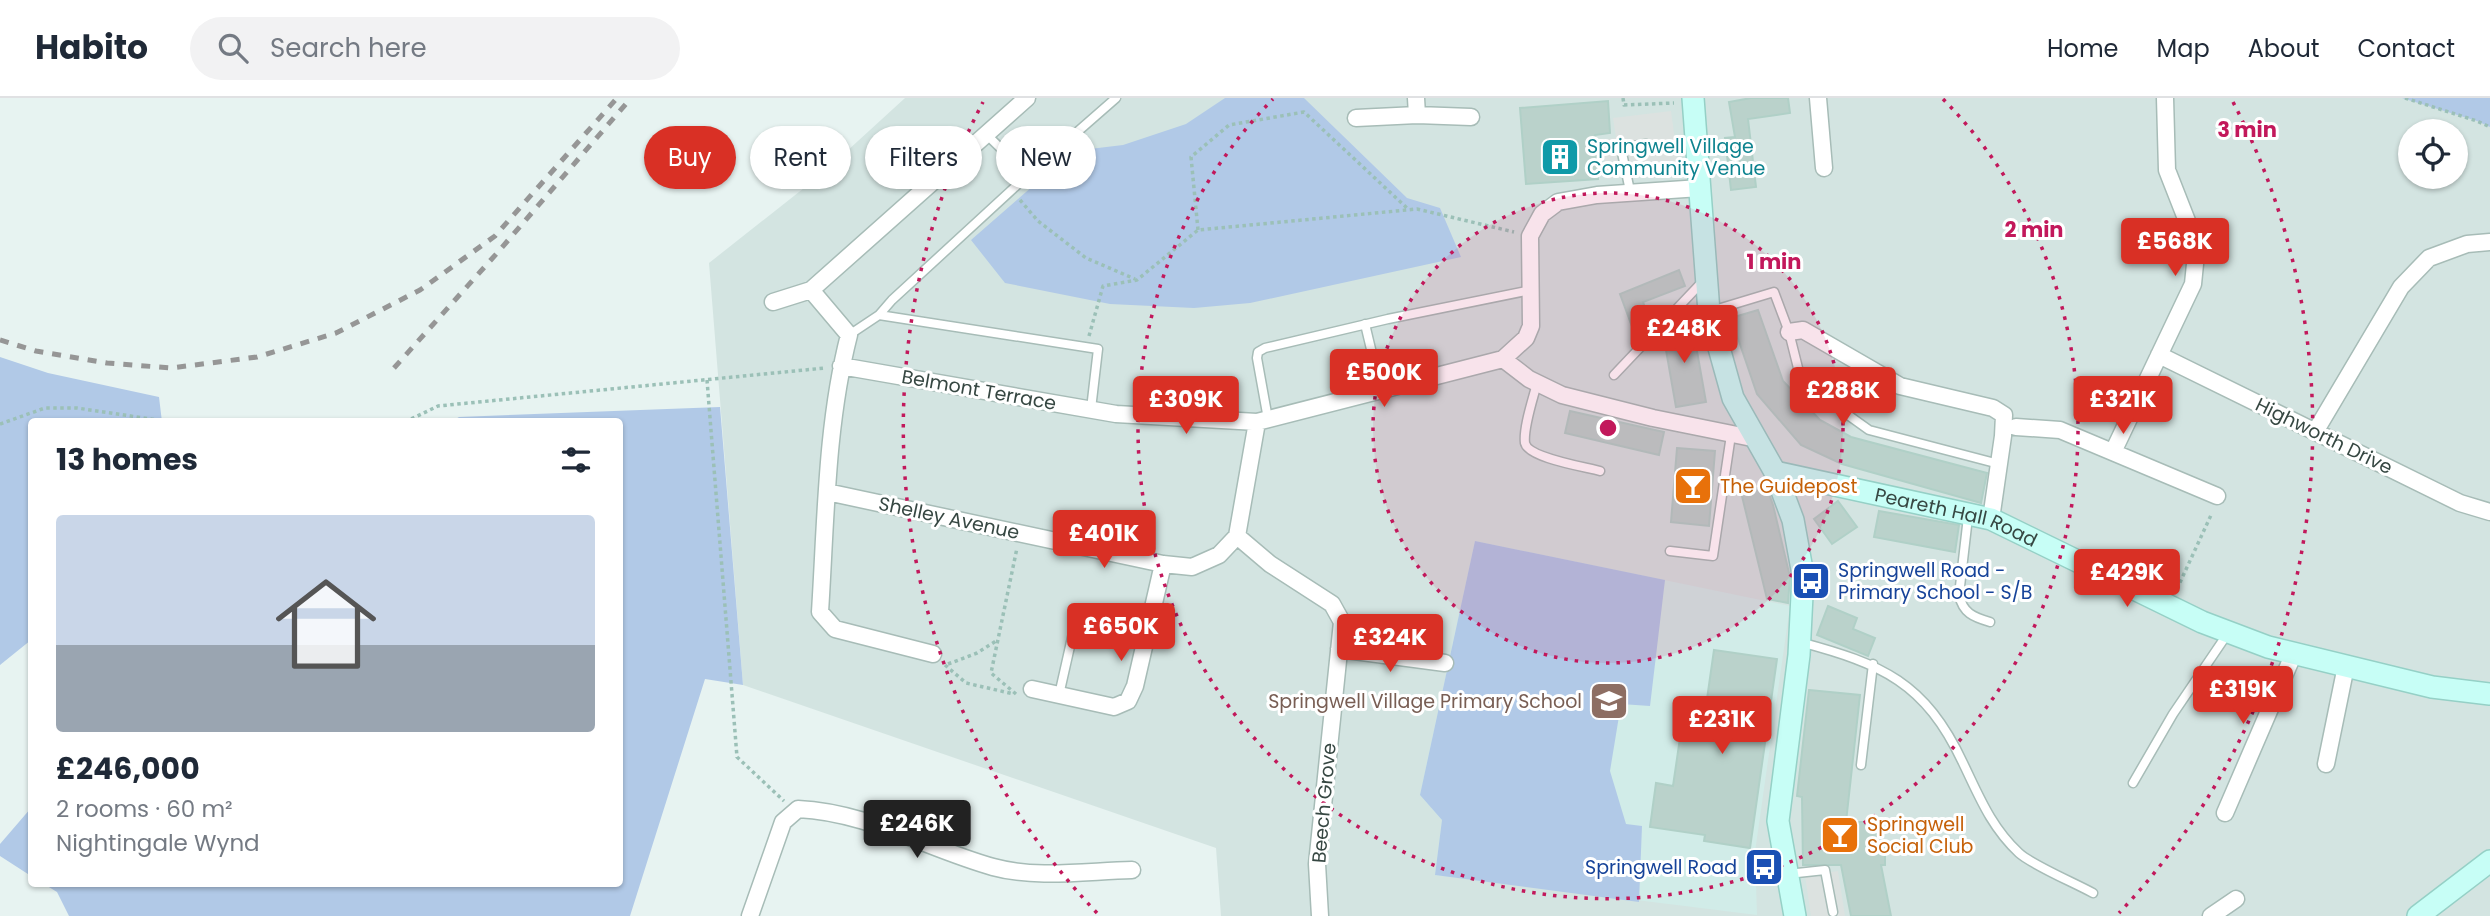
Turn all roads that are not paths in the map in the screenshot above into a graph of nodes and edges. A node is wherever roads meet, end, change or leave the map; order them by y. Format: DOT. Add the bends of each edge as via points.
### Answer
graph roads {
  1 [pos="1027,98"];
  2 [pos="1116,98"];
  3 [pos="1818,98"];
  4 [pos="2165,98"];
  5 [pos="1693,100"];
  6 [pos="1416,106"];
  7 [pos="1472,117"];
  8 [pos="1356,118"];
  9 [pos="1084,126"];
  10 [pos="986,134"];
  11 [pos="996,144"];
  12 [pos="1646,144"];
  13 [pos="1824,168"];
  14 [pos="1700,188"];
  15 [pos="1013,189"];
  16 [pos="1630,191"];
  17 [pos="2490,242"];
  18 [pos="1706,278"];
  19 [pos="811,290"];
  20 [pos="1531,290"];
  21 [pos="773,303"];
  22 [pos="1709,312"];
  23 [pos="879,315"];
  24 [pos="1365,324"];
  25 [pos="1789,332"];
  26 [pos="849,335"];
  27 [pos="2159,355"];
  28 [pos="1503,359"];
  29 [pos="841,366"];
  30 [pos="1614,375"];
  31 [pos="1537,383"];
  32 [pos="1381,391"];
  33 [pos="1090,409"];
  34 [pos="1262,421"];
  35 [pos="2016,426"];
  36 [pos="2315,432"];
  37 [pos="1731,435"];
  38 [pos="1757,439"];
  39 [pos="2113,452"];
  40 [pos="1999,464"];
  41 [pos="1601,471"];
  42 [pos="1775,472"];
  43 [pos="827,492"];
  44 [pos="2217,496"];
  45 [pos="2490,512"];
  46 [pos="1969,514"];
  47 [pos="1991,519"];
  48 [pos="1237,536"];
  49 [pos="1670,551"];
  50 [pos="1163,564"];
  51 [pos="1078,611"];
  52 [pos="1990,622"];
  53 [pos="2228,633"];
  54 [pos="1800,642"];
  55 [pos="1339,649"];
  56 [pos="2294,653"];
  57 [pos="933,654"];
  58 [pos="1445,663"];
  59 [pos="1872,664"];
  60 [pos="2346,666"];
  61 [pos="1025,692"];
  62 [pos="2490,694"];
  63 [pos="1059,695"];
  64 [pos="2326,764"];
  65 [pos="1861,765"];
  66 [pos="2133,783"];
  67 [pos="2225,813"];
  68 [pos="2490,861"];
  69 [pos="1132,870"];
  70 [pos="1788,874"];
  71 [pos="2094,893"];
  72 [pos="2236,899"];
  73 [pos="1833,912"];
  74 [pos="750,916"];
  75 [pos="1321,916"];
  76 [pos="1795,916"];
  77 [pos="2211,916"];
  78 [pos="2417,916"];
  1 -- 10 [label="street"];
  2 -- 9 [label="lane"];
  3 -- 13 [label="street"];
  4 -- 27 [label="street" via="2167,170 2196,254 2193,284"];
  5 -- 14 [label="street"];
  6 -- 7 [label="street"];
  6 -- 8 [label="street"];
  10 -- 11 [label="lane"];
  10 -- 19 [label="street"];
  12 -- 16 [label="lane" via="1621,148"];
  14 -- 16 [label="street"];
  14 -- 18 [label="street"];
  15 -- 23 [label="lane"];
  16 -- 20 [label="street" via="1558,202 1542,214 1530,236"];
  17 -- 36 [label="street" via="2467,244 2429,258 2401,287"];
  18 -- 22 [label="street"];
  18 -- 30 [label="lane"];
  19 -- 21 [label="street"];
  19 -- 26 [label="street"];
  20 -- 24 [label="lane"];
  20 -- 28 [label="street" via="1531,326 1526,338"];
  22 -- 25 [label="lane" via="1774,292"];
  22 -- 38 [label="street" via="1733,398"];
  23 -- 26 [label="lane"];
  23 -- 33 [label="lane" via="1098,349"];
  24 -- 32 [label="lane"];
  24 -- 34 [label="lane" via="1258,352"];
  25 -- 40 [label="lane" via="1799,372 1820,395 1869,430"];
  25 -- 40 [label="street" via="1803,330 1900,386 1993,408 2004,415"];
  26 -- 29 [label="street"];
  27 -- 36 [label="street, Highworth Drive"];
  27 -- 39 [label="street"];
  28 -- 31 [label="street"];
  28 -- 32 [label="street, Belmont Terrace"];
  29 -- 33 [label="street, Belmont Terrace"];
  29 -- 43 [label="street"];
  31 -- 37 [label="street" via="1562,395"];
  31 -- 41 [label="lane" via="1525,444 1528,449"];
  32 -- 34 [label="street, Belmont Terrace"];
  33 -- 34 [label="street, Belmont Terrace"];
  34 -- 48 [label="street"];
  35 -- 39 [label="street" via="2060,430"];
  36 -- 45 [label="street, Highworth Drive" via="2460,503"];
  37 -- 38 [label="street"];
  37 -- 49 [label="lane" via="1713,556"];
  38 -- 42 [label="street"];
  39 -- 44 [label="street"];
  40 -- 47 [label="street"];
  42 -- 46 [label="street, Peareth Hall Road"];
  42 -- 54 [label="street" via="1793,520 1803,575"];
  43 -- 50 [label="street, Shelley Avenue"];
  43 -- 57 [label="street" via="820,612 835,629"];
  46 -- 47 [label="street, Peareth Hall Road"];
  46 -- 52 [label="lane" via="1961,604 1969,614"];
  47 -- 53 [label="street, Peareth Hall Road"];
  48 -- 50 [label="street, Shelley Avenue" via="1219,555 1192,567"];
  48 -- 55 [label="street, Beech Grove" via="1270,564 1332,604 1342,622"];
  50 -- 63 [label="street" via="1128,701 1114,707"];
  51 -- 63 [label="lane"];
  53 -- 56 [label="street, Peareth Hall Road"];
  53 -- 66 [label="lane"];
  54 -- 59 [label="lane"];
  54 -- 70 [label="street" via="1779,821"];
  55 -- 58 [label="street"];
  55 -- 75 [label="street, Beech Grove" via="1317,864"];
  56 -- 60 [label="street, Peareth Hall Road"];
  56 -- 67 [label="street"];
  59 -- 65 [label="lane"];
  59 -- 71 [label="lane" via="1895,676 1934,713 1986,814 2021,855"];
  60 -- 62 [label="street, Peareth Hall Road" via="2432,687"];
  60 -- 64 [label="street"];
  61 -- 63 [label="street"];
  68 -- 78 [label="street"];
  69 -- 74 [label="street" via="1034,873 994,867 849,816 798,809 783,822"];
  70 -- 73 [label="lane" via="1825,870"];
  70 -- 76 [label="street"];
  72 -- 77 [label="street"];
}
